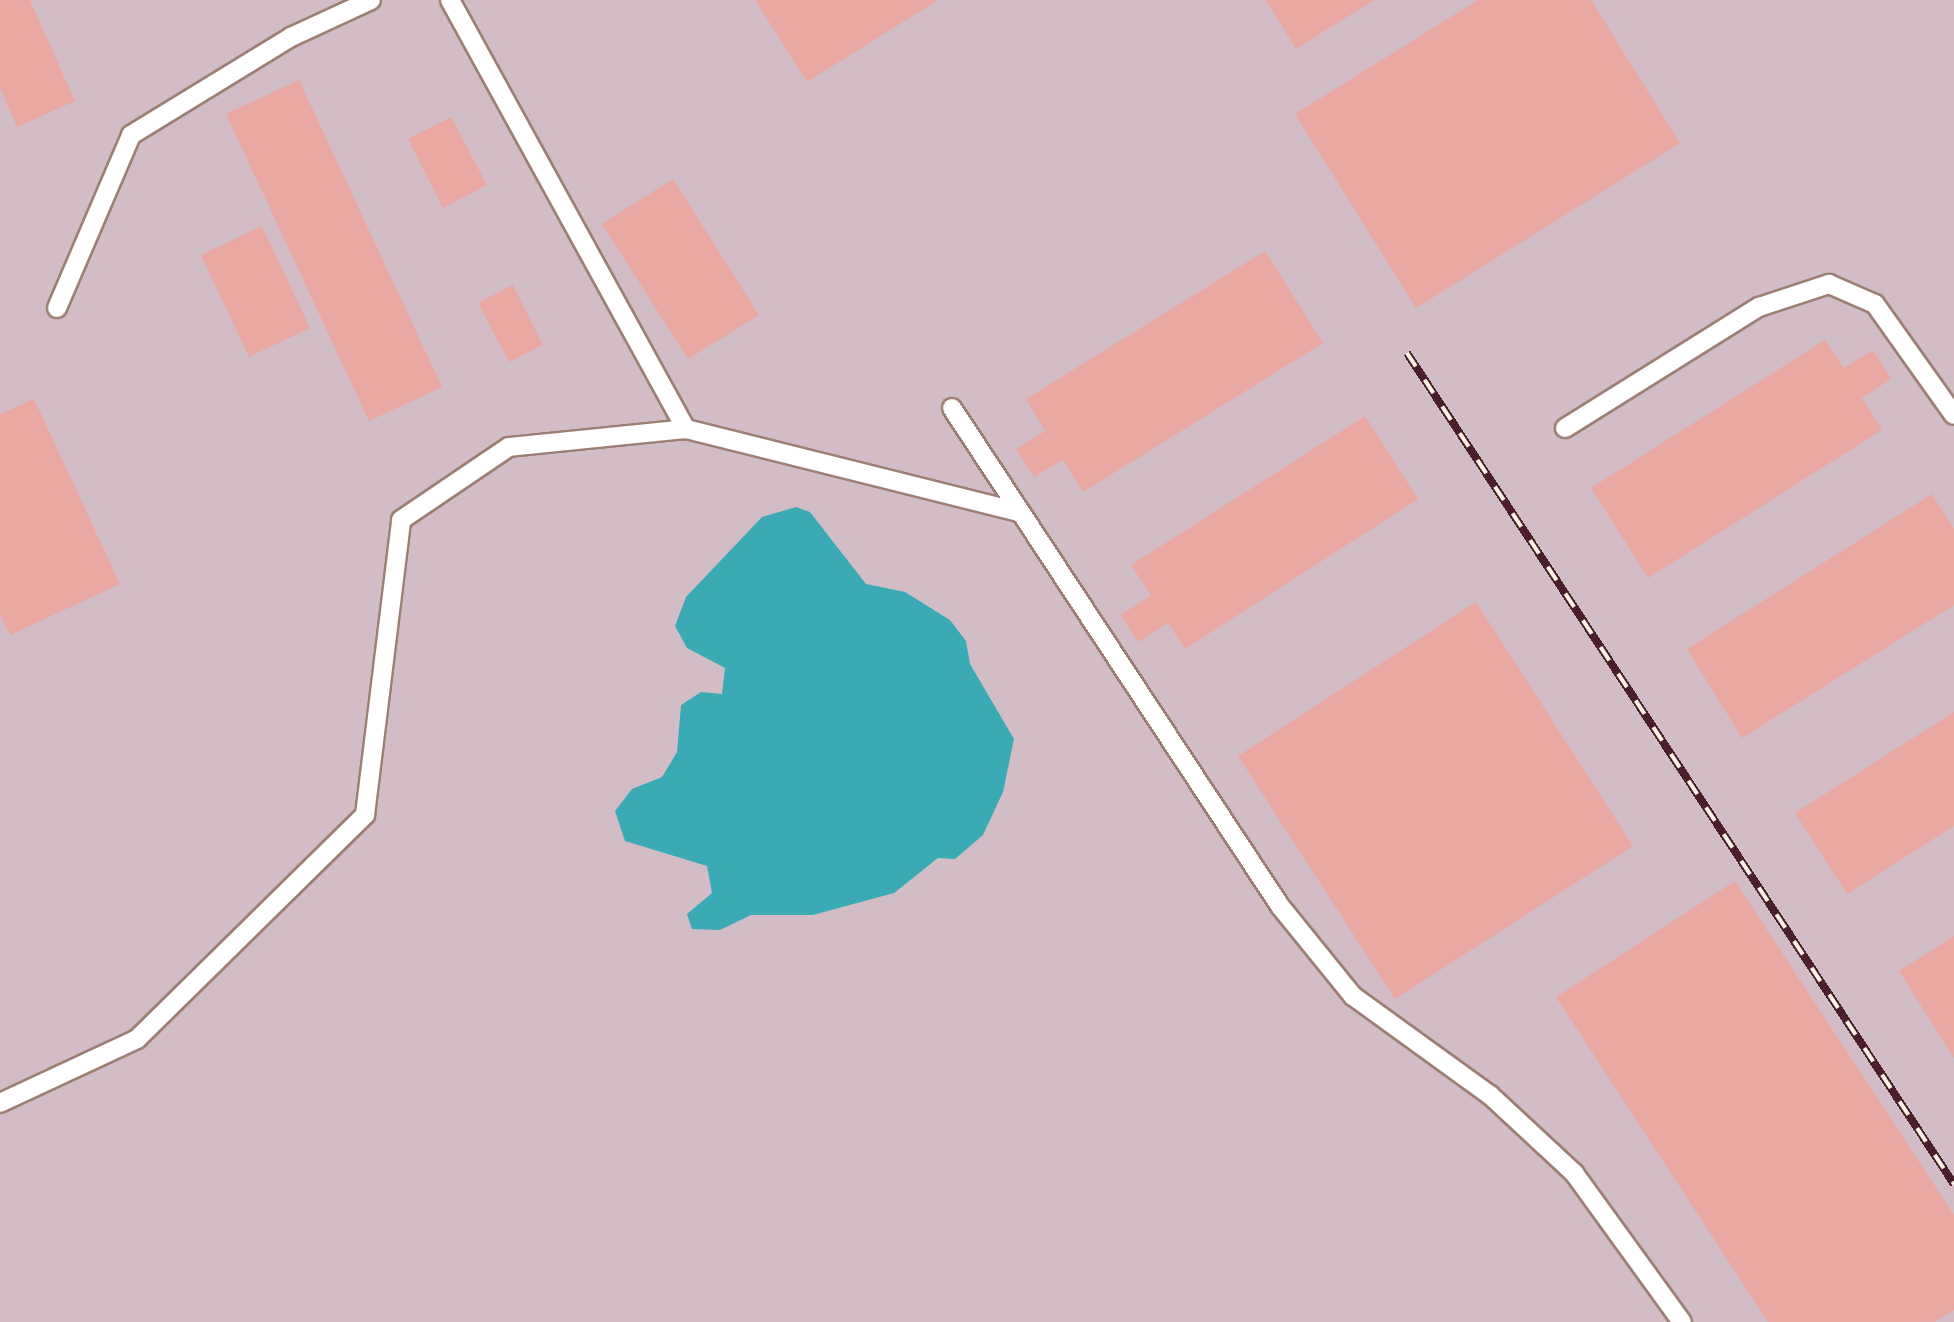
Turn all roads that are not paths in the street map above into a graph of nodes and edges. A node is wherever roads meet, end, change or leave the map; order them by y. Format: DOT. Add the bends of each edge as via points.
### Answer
graph roads {
  1 [pos="372,0"];
  2 [pos="450,0"];
  3 [pos="57,308"];
  4 [pos="953,408"];
  5 [pos="1954,415"];
  6 [pos="1565,428"];
  7 [pos="686,429"];
  8 [pos="1016,510"];
  9 [pos="0,1103"];
  10 [pos="1682,1322"];
  1 -- 3 [label="lane" via="291,37 131,135"];
  2 -- 7 [label="lane"];
  4 -- 8 [label="lane"];
  5 -- 6 [label="lane" via="1875,304 1829,284 1759,307"];
  7 -- 8 [label="lane"];
  7 -- 9 [label="lane" via="509,447 401,520 365,815 137,1039"];
  8 -- 10 [label="lane" via="1280,906 1337,976 1387,1026 1490,1095 1574,1173"];
}
